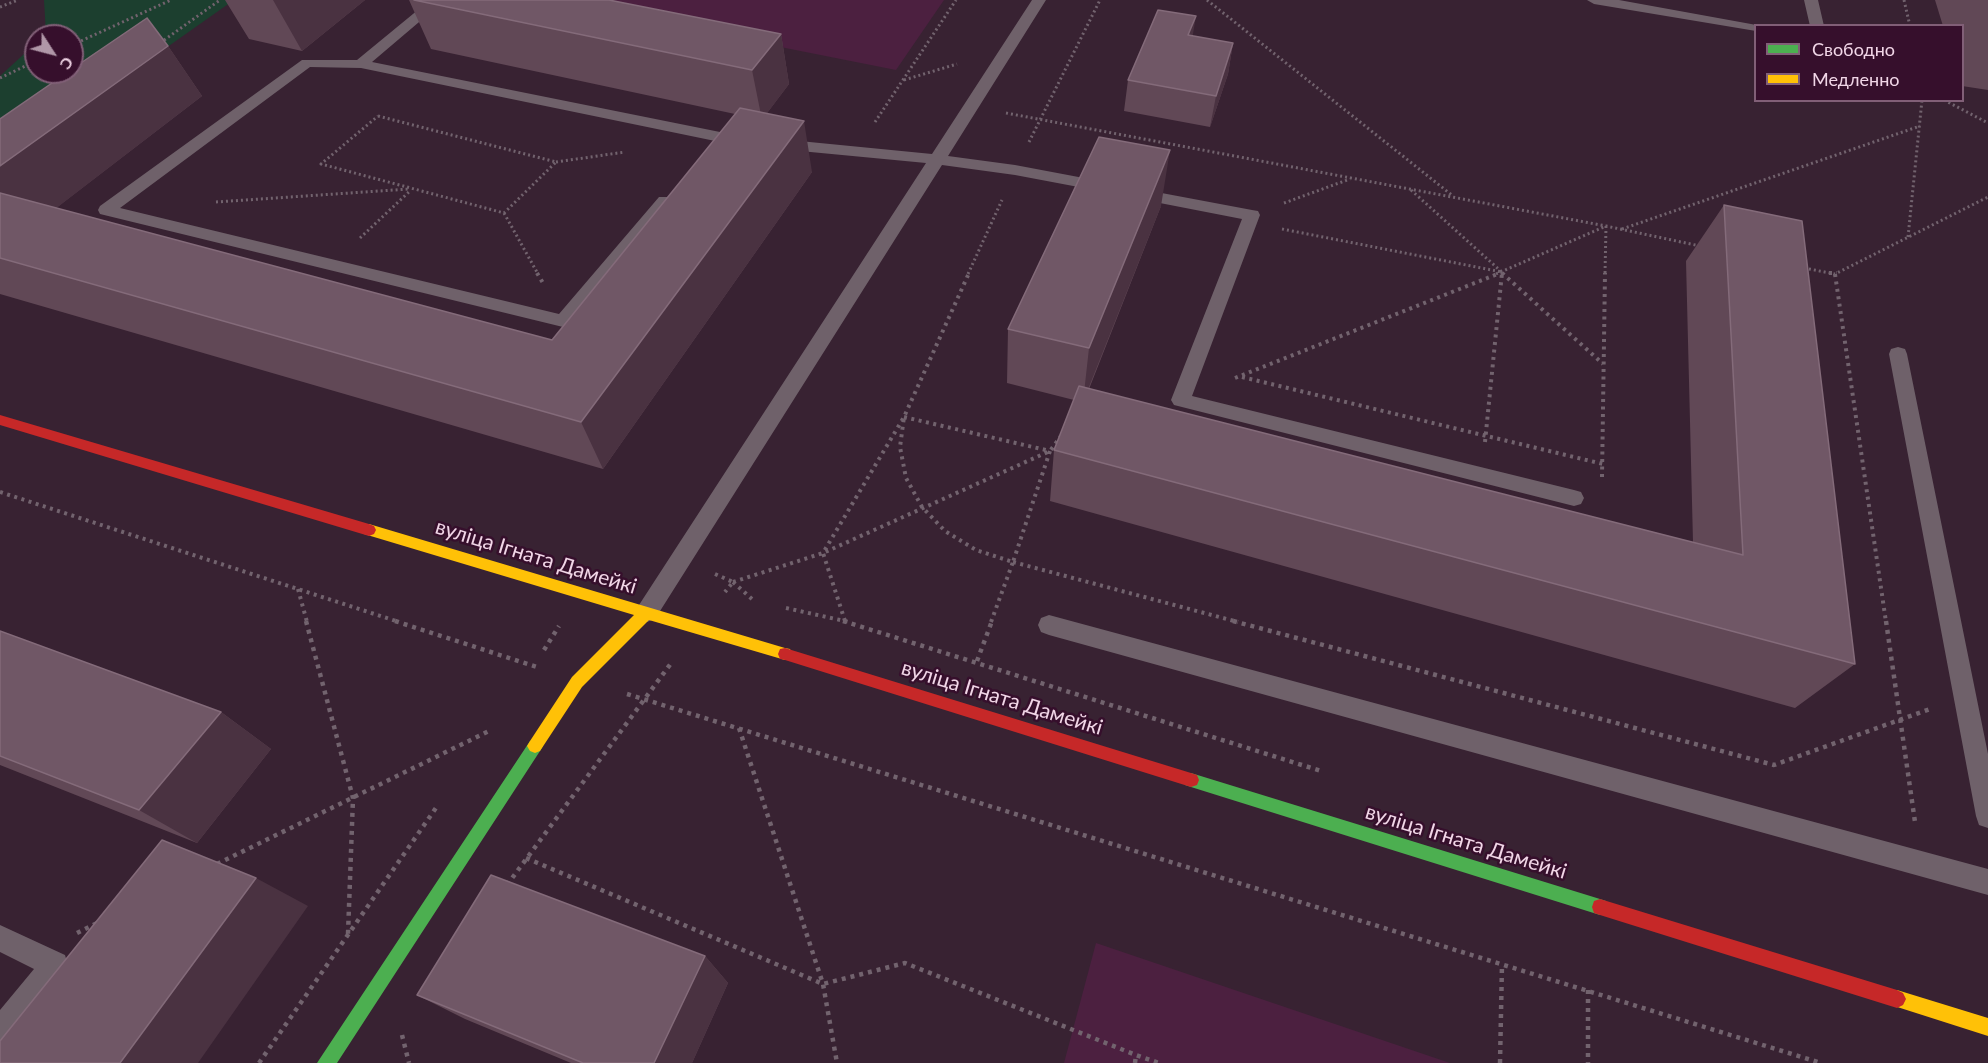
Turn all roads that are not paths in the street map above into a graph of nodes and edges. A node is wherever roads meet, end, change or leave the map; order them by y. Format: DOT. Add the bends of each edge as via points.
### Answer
graph roads {
  1 [pos="438,0"];
  2 [pos="1039,0"];
  3 [pos="1594,0"];
  4 [pos="1811,0"];
  5 [pos="1816,24"];
  6 [pos="1754,27"];
  7 [pos="361,64"];
  8 [pos="720,137"];
  9 [pos="705,154"];
  10 [pos="937,159"];
  11 [pos="675,190"];
  12 [pos="1898,354"];
  13 [pos="0,420"];
  14 [pos="1574,498"];
  15 [pos="647,612"];
  16 [pos="1049,625"];
  17 [pos="1988,816"];
  18 [pos="1988,882"];
  19 [pos="0,938"];
  20 [pos="1988,1027"];
  21 [pos="0,1031"];
  22 [pos="326,1063"];
  1 -- 7 [label="lane"];
  2 -- 10 [label="lane"];
  3 -- 6 [label="lane"];
  4 -- 5 [label="lane"];
  7 -- 8 [label="lane"];
  7 -- 11 [label="lane" via="307,63 106,210 563,321"];
  8 -- 9 [label="lane"];
  8 -- 10 [label="lane"];
  10 -- 14 [label="lane" via="1015,170 1250,219 1181,400"];
  10 -- 15 [label="lane"];
  12 -- 17 [label="lane"];
  13 -- 15 [label="street, вуліца Ігната Дамейкі"];
  15 -- 20 [label="street, вуліца Ігната Дамейкі"];
  15 -- 22 [label="street" via="577,682"];
  16 -- 18 [label="lane"];
  19 -- 21 [label="lane" via="55,965"];
}
